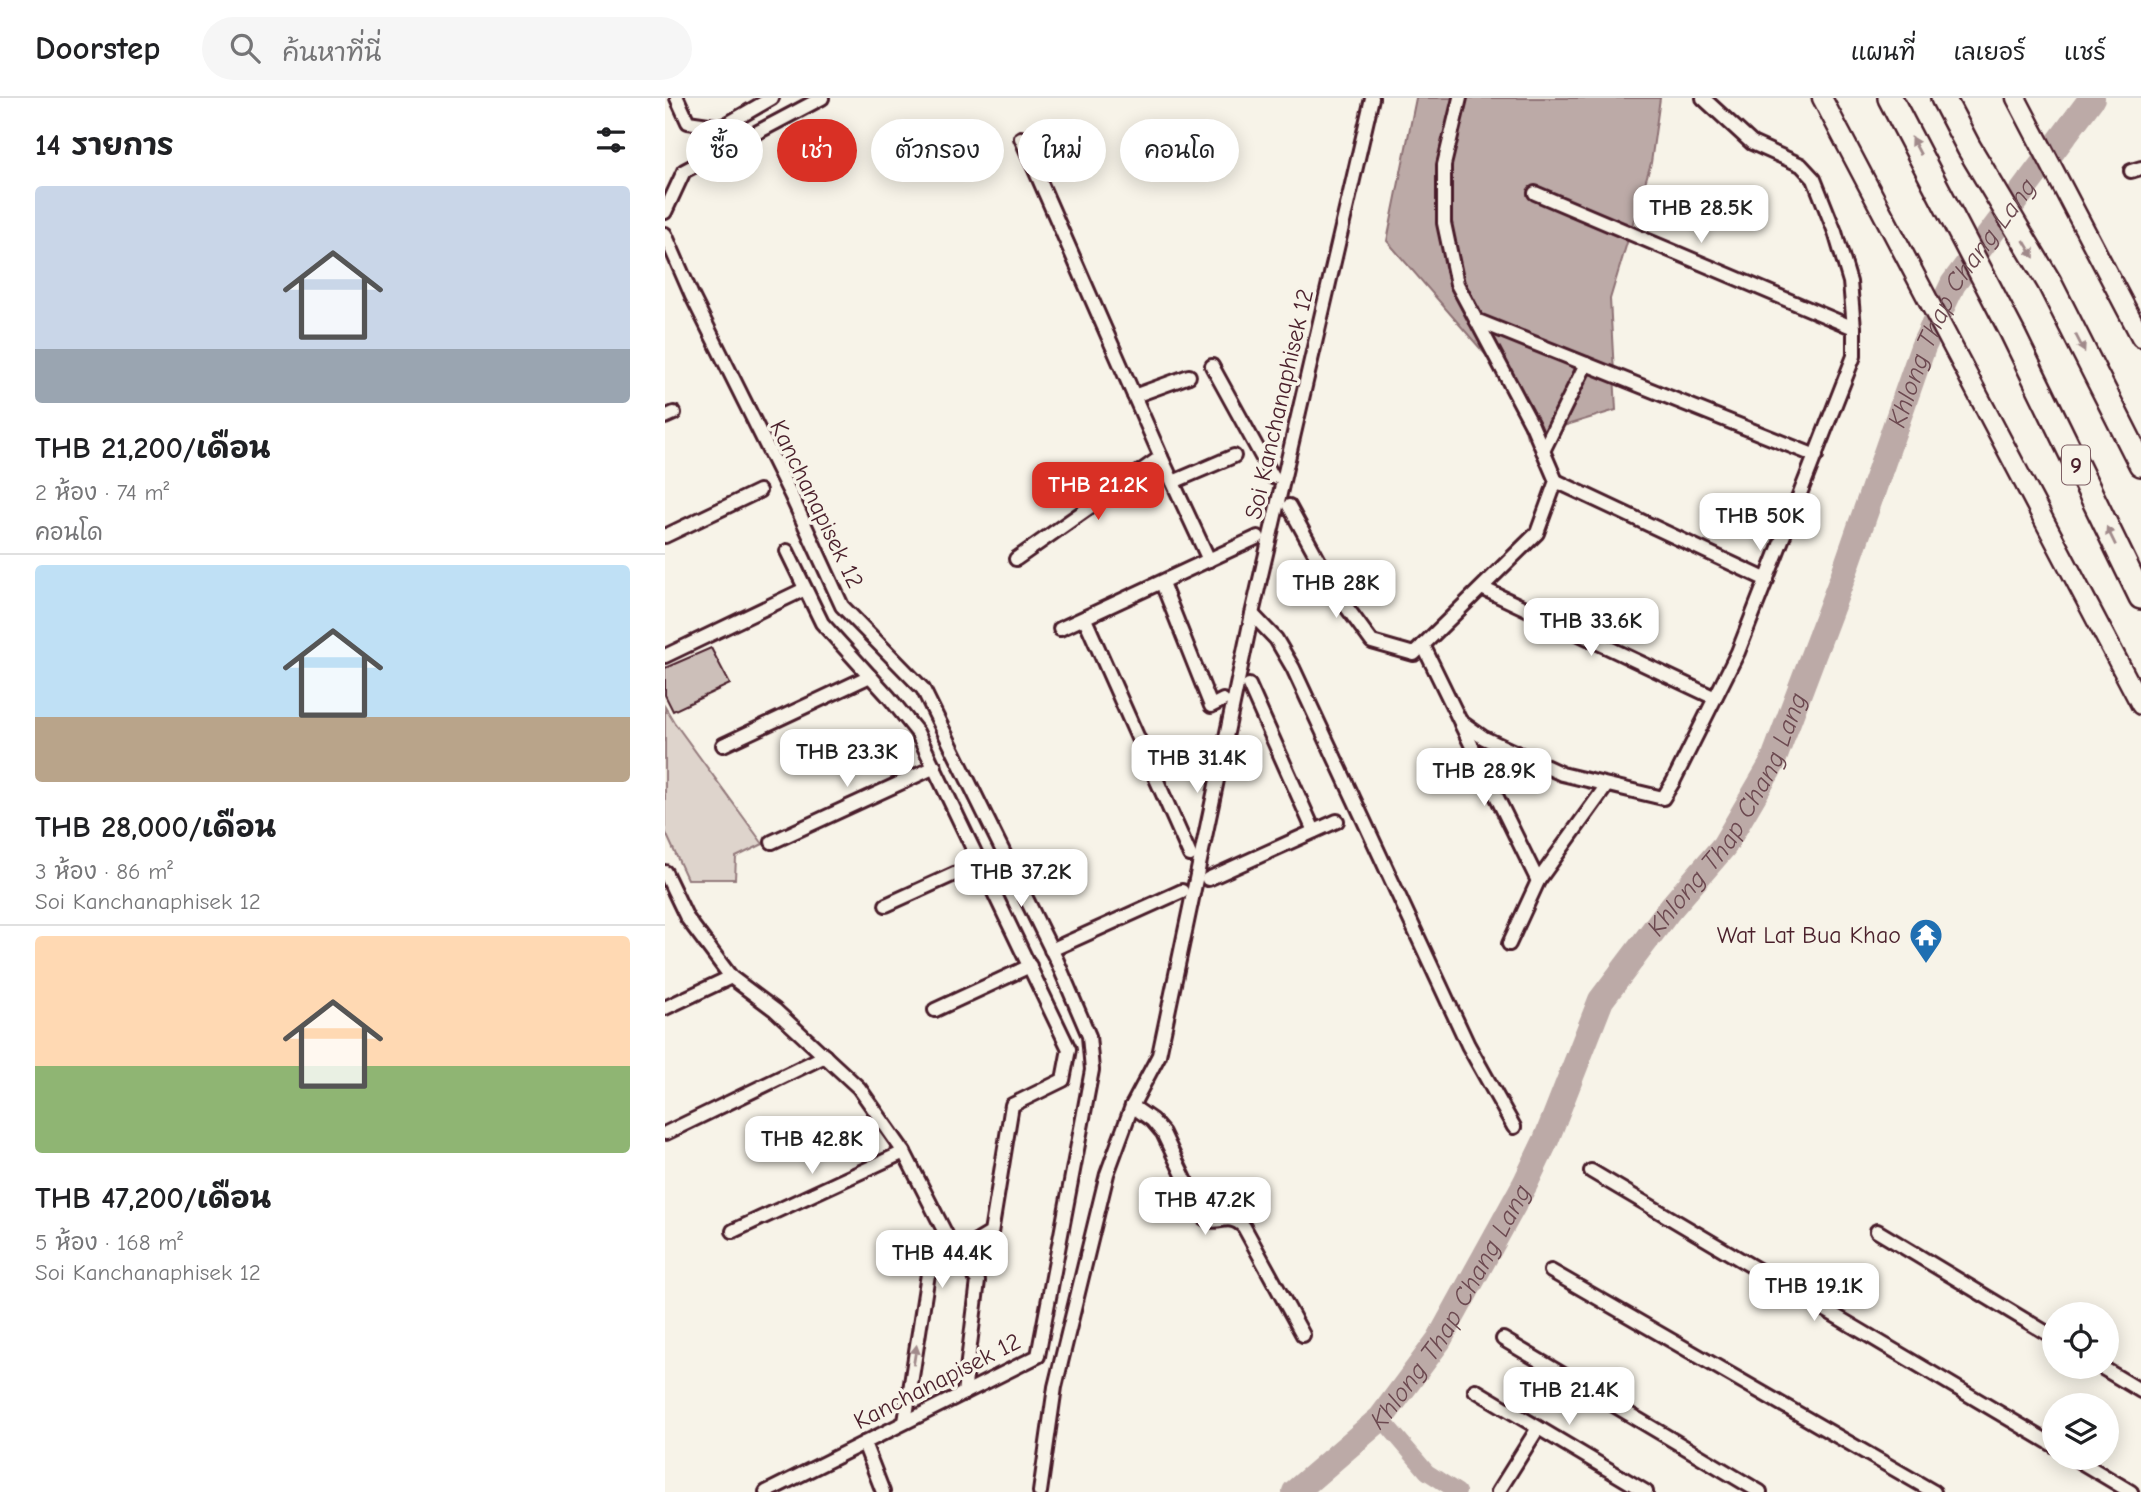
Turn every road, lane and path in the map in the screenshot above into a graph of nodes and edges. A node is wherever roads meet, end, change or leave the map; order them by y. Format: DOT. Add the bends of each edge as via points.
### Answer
graph roads {
  1 [pos="677,98"];
  2 [pos="772,98"];
  3 [pos="822,98"];
  4 [pos="1372,98"];
  5 [pos="1460,98"];
  6 [pos="1703,98"];
  7 [pos="1822,98"];
  8 [pos="1890,98"];
  9 [pos="1943,98"];
  10 [pos="2016,98"];
  11 [pos="1040,182"];
  12 [pos="1535,193"];
  13 [pos="665,212"];
  14 [pos="665,234"];
  15 [pos="1476,320"];
  16 [pos="1854,328"];
  17 [pos="2141,337"];
  18 [pos="1587,364"];
  19 [pos="1212,366"];
  20 [pos="1189,376"];
  21 [pos="1134,396"];
  22 [pos="1543,451"];
  23 [pos="1234,456"];
  24 [pos="1816,456"];
  25 [pos="1161,457"];
  26 [pos="2141,464"];
  27 [pos="1273,477"];
  28 [pos="1556,481"];
  29 [pos="1173,482"];
  30 [pos="759,491"];
  31 [pos="1289,506"];
  32 [pos="665,536"];
  33 [pos="1258,537"];
  34 [pos="787,551"];
  35 [pos="1016,559"];
  36 [pos="1209,561"];
  37 [pos="1767,580"];
  38 [pos="1162,583"];
  39 [pos="1482,588"];
  40 [pos="805,589"];
  41 [pos="2141,597"];
  42 [pos="1252,614"];
  43 [pos="1085,620"];
  44 [pos="1061,629"];
  45 [pos="1423,645"];
  46 [pos="665,656"];
  47 [pos="870,676"];
  48 [pos="1249,685"];
  49 [pos="1715,698"];
  50 [pos="1223,700"];
  51 [pos="2141,705"];
  52 [pos="1459,721"];
  53 [pos="723,745"];
  54 [pos="935,767"];
  55 [pos="1607,785"];
  56 [pos="1337,821"];
  57 [pos="1314,831"];
  58 [pos="772,842"];
  59 [pos="1191,855"];
  60 [pos="981,862"];
  61 [pos="665,872"];
  62 [pos="1204,880"];
  63 [pos="1538,881"];
  64 [pos="668,886"];
  65 [pos="1182,891"];
  66 [pos="886,905"];
  67 [pos="1509,944"];
  68 [pos="1051,950"];
  69 [pos="1030,966"];
  70 [pos="731,977"];
  71 [pos="665,1008"];
  72 [pos="935,1010"];
  73 [pos="825,1056"];
  74 [pos="1132,1105"];
  75 [pos="1514,1127"];
  76 [pos="666,1133"];
  77 [pos="904,1152"];
  78 [pos="1591,1171"];
  79 [pos="733,1231"];
  80 [pos="1877,1231"];
  81 [pos="956,1254"];
  82 [pos="1551,1271"];
  83 [pos="2042,1330"];
  84 [pos="1303,1335"];
  85 [pos="1503,1339"];
  86 [pos="2119,1378"];
  87 [pos="1475,1390"];
  88 [pos="2141,1391"];
  89 [pos="964,1393"];
  90 [pos="905,1422"];
  91 [pos="1538,1428"];
  92 [pos="2042,1438"];
  93 [pos="864,1443"];
  94 [pos="2094,1470"];
  95 [pos="766,1492"];
  96 [pos="883,1492"];
  97 [pos="1040,1492"];
  98 [pos="1498,1492"];
  99 [pos="1646,1492"];
  100 [pos="1760,1492"];
  101 [pos="1934,1492"];
  102 [pos="2131,1492"];
  1 -- 2 [label="street" via="688,122 722,127"];
  3 -- 13 [label="street" via="684,171"];
  4 -- 42 [label="street, Soi Kanchanaphisek 12"];
  5 -- 15 [label="street" via="1444,165 1444,223 1457,284"];
  6 -- 16 [label="street" via="1752,144 1801,165 1814,179 1850,282"];
  7 -- 51 [label="main road"];
  41 -- 8 [label="highway, 9, one-way" via="2012,332"];
  9 -- 26 [label="highway, one-way" via="2049,282"];
  10 -- 17 [label="main road"];
  11 -- 21 [label="street"];
  12 -- 16 [label="street"];
  14 -- 68 [label="street, Kanchanapisek 12" via="842,606 923,689"];
  15 -- 18 [label="street"];
  15 -- 22 [label="street"];
  16 -- 24 [label="street" via="1854,356"];
  18 -- 22 [label="street"];
  18 -- 24 [label="street"];
  19 -- 27 [label="street"];
  20 -- 21 [label="street"];
  21 -- 25 [label="street"];
  22 -- 28 [label="street"];
  23 -- 29 [label="street"];
  24 -- 37 [label="street"];
  25 -- 29 [label="street"];
  25 -- 35 [label="street"];
  28 -- 37 [label="street"];
  28 -- 39 [label="street" via="1537,533"];
  29 -- 36 [label="street"];
  30 -- 32 [label="street"];
  31 -- 45 [label="street" via="1336,594 1372,642 1414,654"];
  33 -- 36 [label="street"];
  34 -- 40 [label="street"];
  36 -- 38 [label="street"];
  37 -- 49 [label="street"];
  38 -- 43 [label="street"];
  38 -- 50 [label="street" via="1211,706"];
  39 -- 45 [label="street"];
  39 -- 49 [label="street"];
  40 -- 46 [label="street"];
  40 -- 47 [label="street" via="822,623"];
  42 -- 74 [label="street, Soi Kanchanaphisek 12" via="1159,1055"];
  42 -- 75 [label="street" via="1276,639 1293,668 1468,1045"];
  43 -- 44 [label="street"];
  43 -- 59 [label="street"];
  45 -- 52 [label="street"];
  47 -- 53 [label="street"];
  47 -- 54 [label="street" via="917,732"];
  48 -- 57 [label="street"];
  49 -- 55 [label="street" via="1663,798"];
  52 -- 55 [label="street" via="1483,738 1562,774"];
  52 -- 63 [label="street"];
  54 -- 58 [label="street"];
  54 -- 60 [label="street"];
  55 -- 63 [label="street"];
  56 -- 57 [label="street"];
  57 -- 62 [label="street"];
  60 -- 66 [label="street"];
  60 -- 69 [label="street"];
  61 -- 64 [label="street"];
  63 -- 67 [label="street"];
  64 -- 70 [label="street"];
  65 -- 68 [label="street"];
  68 -- 89 [label="street, Kanchanapisek 12" via="1089,1036 1092,1070 1038,1356"];
  69 -- 72 [label="street"];
  69 -- 81 [label="street" via="1069,1049 1063,1080 1012,1105 991,1233"];
  70 -- 71 [label="street"];
  70 -- 73 [label="street"];
  73 -- 76 [label="street"];
  73 -- 77 [label="street" via="859,1088"];
  74 -- 84 [label="street" via="1163,1133 1203,1217 1207,1221 1237,1220 1244,1227"];
  74 -- 97 [label="street, Soi Kanchanaphisek 12" via="1107,1174 1055,1387"];
  77 -- 79 [label="street"];
  77 -- 81 [label="street"];
  78 -- 92 [label="street"];
  80 -- 83 [label="street"];
  81 -- 89 [label="street" via="978,1282"];
  90 -- 81 [label="street, one-way" via="928,1274"];
  82 -- 101 [label="street"];
  85 -- 100 [label="street"];
  86 -- 88 [label="street"];
  87 -- 91 [label="street"];
  89 -- 90 [label="street, Kanchanapisek 12"];
  90 -- 93 [label="street, Kanchanapisek 12"];
  91 -- 98 [label="street"];
  91 -- 99 [label="street"];
  93 -- 95 [label="street, Kanchanapisek 12"];
  93 -- 96 [label="street"];
  94 -- 102 [label="street"];
}
